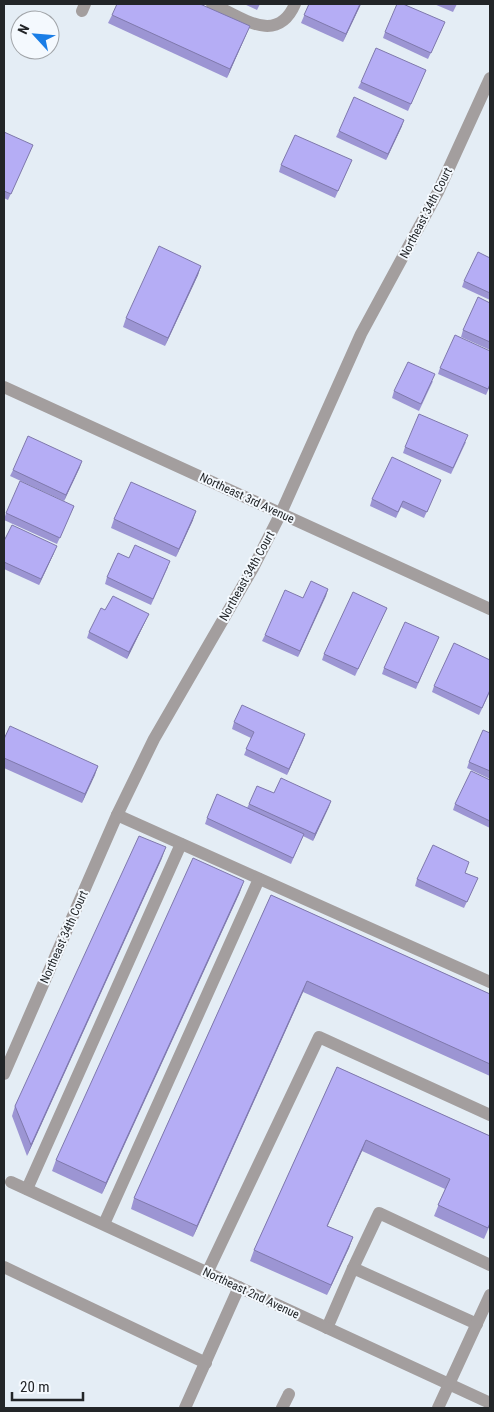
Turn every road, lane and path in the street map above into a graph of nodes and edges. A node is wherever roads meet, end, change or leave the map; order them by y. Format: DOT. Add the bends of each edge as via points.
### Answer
graph roads {
  1 [pos="212,4"];
  2 [pos="295,4"];
  3 [pos="490,78"];
  4 [pos="4,387"];
  5 [pos="281,513"];
  6 [pos="490,609"];
  7 [pos="117,815"];
  8 [pos="181,844"];
  9 [pos="259,879"];
  10 [pos="490,982"];
  11 [pos="4,1074"];
  12 [pos="490,1115"];
  13 [pos="11,1182"];
  14 [pos="27,1189"];
  15 [pos="104,1224"];
  16 [pos="490,1265"];
  17 [pos="4,1267"];
  18 [pos="354,1268"];
  19 [pos="208,1273"];
  20 [pos="239,1288"];
  21 [pos="490,1295"];
  22 [pos="477,1324"];
  23 [pos="326,1328"];
  24 [pos="206,1363"];
  25 [pos="449,1385"];
  26 [pos="289,1394"];
  27 [pos="490,1403"];
  28 [pos="186,1408"];
  29 [pos="282,1408"];
  30 [pos="438,1408"];
  1 -- 2 [label="street" via="268,27 290,16"];
  3 -- 5 [label="street, Northeast 34th Court" via="438,192 361,334"];
  4 -- 5 [label="street, Northeast 3rd Avenue"];
  5 -- 6 [label="street, Northeast 3rd Avenue"];
  5 -- 7 [label="street, Northeast 34th Court" via="154,739"];
  7 -- 8 [label="street"];
  7 -- 11 [label="street, Northeast 34th Court"];
  8 -- 9 [label="street"];
  8 -- 14 [label="street"];
  9 -- 10 [label="street"];
  9 -- 15 [label="street"];
  12 -- 19 [label="street" via="319,1037"];
  13 -- 14 [label="street, Northeast 2nd Avenue"];
  14 -- 15 [label="street, Northeast 2nd Avenue"];
  15 -- 19 [label="street, Northeast 2nd Avenue"];
  16 -- 18 [label="street" via="379,1213"];
  17 -- 24 [label="street"];
  18 -- 22 [label="street"];
  18 -- 23 [label="street"];
  19 -- 20 [label="street, Northeast 2nd Avenue"];
  20 -- 23 [label="street, Northeast 2nd Avenue"];
  20 -- 24 [label="street"];
  21 -- 22 [label="street"];
  22 -- 25 [label="street"];
  23 -- 25 [label="street, Northeast 2nd Avenue"];
  24 -- 28 [label="street"];
  25 -- 27 [label="street, Northeast 2nd Avenue"];
  25 -- 30 [label="street"];
  26 -- 29 [label="street"];
}
